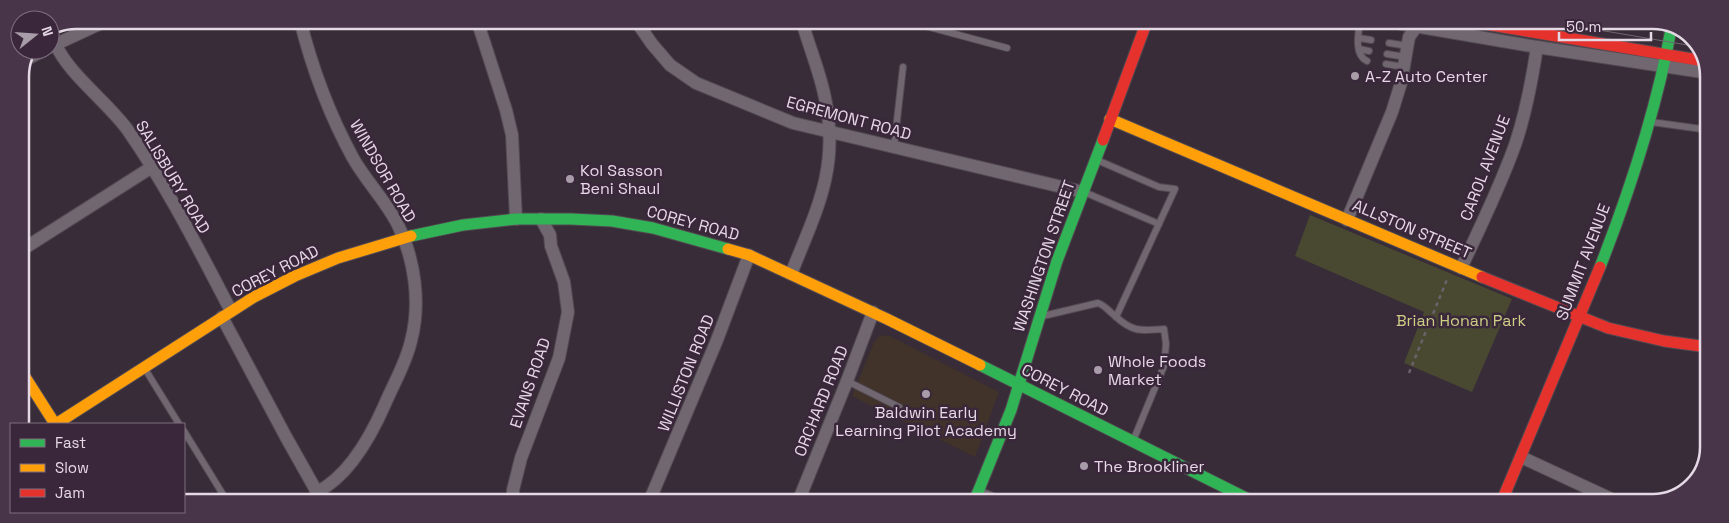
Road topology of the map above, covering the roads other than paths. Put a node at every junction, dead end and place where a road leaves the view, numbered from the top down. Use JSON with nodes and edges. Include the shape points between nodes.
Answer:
{"nodes":[{"id":1,"x":89,"y":29,"type":"edge"},
{"id":2,"x":302,"y":29,"type":"edge"},
{"id":3,"x":480,"y":29,"type":"edge"},
{"id":4,"x":642,"y":29,"type":"edge"},
{"id":5,"x":804,"y":29,"type":"edge"},
{"id":6,"x":936,"y":29,"type":"edge"},
{"id":7,"x":1144,"y":29,"type":"edge"},
{"id":8,"x":1360,"y":29,"type":"edge"},
{"id":9,"x":1415,"y":29,"type":"edge"},
{"id":10,"x":1444,"y":29,"type":"edge"},
{"id":11,"x":1507,"y":29,"type":"edge"},
{"id":12,"x":1670,"y":32,"type":"edge"},
{"id":13,"x":1359,"y":38,"type":"junction"},
{"id":14,"x":1371,"y":40,"type":"dead end"},
{"id":15,"x":60,"y":42,"type":"edge"},
{"id":16,"x":1389,"y":43,"type":"dead end"},
{"id":17,"x":1536,"y":47,"type":"junction"},
{"id":18,"x":1006,"y":48,"type":"dead end"},
{"id":19,"x":1358,"y":49,"type":"junction"},
{"id":20,"x":1369,"y":51,"type":"dead end"},
{"id":21,"x":1387,"y":54,"type":"dead end"},
{"id":22,"x":60,"y":56,"type":"edge"},
{"id":23,"x":1406,"y":57,"type":"junction"},
{"id":24,"x":1367,"y":61,"type":"dead end"},
{"id":25,"x":1665,"y":61,"type":"junction"},
{"id":26,"x":1698,"y":61,"type":"edge"},
{"id":27,"x":1386,"y":64,"type":"dead end"},
{"id":28,"x":903,"y":67,"type":"dead end"},
{"id":29,"x":1700,"y":70,"type":"edge"},
{"id":30,"x":1110,"y":120,"type":"junction"},
{"id":31,"x":1650,"y":121,"type":"junction"},
{"id":32,"x":1700,"y":129,"type":"edge"},
{"id":33,"x":830,"y":133,"type":"junction"},
{"id":34,"x":894,"y":147,"type":"junction"},
{"id":35,"x":1095,"y":160,"type":"junction"},
{"id":36,"x":152,"y":168,"type":"junction"},
{"id":37,"x":1083,"y":192,"type":"junction"},
{"id":38,"x":516,"y":219,"type":"junction"},
{"id":39,"x":541,"y":219,"type":"junction"},
{"id":40,"x":1347,"y":220,"type":"junction"},
{"id":41,"x":1160,"y":224,"type":"junction"},
{"id":42,"x":403,"y":238,"type":"junction"},
{"id":43,"x":29,"y":245,"type":"edge"},
{"id":44,"x":749,"y":255,"type":"junction"},
{"id":45,"x":1456,"y":269,"type":"junction"},
{"id":46,"x":791,"y":274,"type":"junction"},
{"id":47,"x":873,"y":312,"type":"junction"},
{"id":48,"x":227,"y":314,"type":"junction"},
{"id":49,"x":1039,"y":316,"type":"junction"},
{"id":50,"x":1580,"y":316,"type":"junction"},
{"id":51,"x":1116,"y":317,"type":"junction"},
{"id":52,"x":1700,"y":346,"type":"edge"},
{"id":53,"x":144,"y":368,"type":"junction"},
{"id":54,"x":847,"y":381,"type":"junction"},
{"id":55,"x":29,"y":383,"type":"edge"},
{"id":56,"x":1019,"y":384,"type":"junction"},
{"id":57,"x":899,"y":407,"type":"dead end"},
{"id":58,"x":55,"y":423,"type":"edge"},
{"id":59,"x":58,"y":423,"type":"edge"},
{"id":60,"x":178,"y":423,"type":"edge"},
{"id":61,"x":185,"y":434,"type":"edge"},
{"id":62,"x":1133,"y":442,"type":"junction"},
{"id":63,"x":1520,"y":457,"type":"junction"},
{"id":64,"x":224,"y":494,"type":"edge"},
{"id":65,"x":318,"y":494,"type":"edge"},
{"id":66,"x":322,"y":494,"type":"edge"},
{"id":67,"x":513,"y":494,"type":"edge"},
{"id":68,"x":652,"y":494,"type":"edge"},
{"id":69,"x":801,"y":494,"type":"edge"},
{"id":70,"x":977,"y":494,"type":"edge"},
{"id":71,"x":1240,"y":494,"type":"edge"},
{"id":72,"x":1505,"y":494,"type":"edge"},
{"id":73,"x":1600,"y":494,"type":"edge"}],
"edges":[{"from":1,"to":15,"type":"street"},
{"from":2,"to":42,"type":"street","name":"WINDSOR ROAD","via":[[312,64],[341,135]]},
{"from":3,"to":38,"type":"street","via":[[512,135]]},
{"from":4,"to":33,"type":"street","name":"EGREMONT ROAD","via":[[674,72],[781,123]]},
{"from":5,"to":33,"type":"street","via":[[825,97]]},
{"from":6,"to":18,"type":"lane"},
{"from":7,"to":30,"type":"street","name":"WASHINGTON STREET"},
{"from":8,"to":13,"type":"lane"},
{"from":9,"to":23,"type":"street"},
{"from":10,"to":17,"type":"street"},
{"from":11,"to":25,"type":"street"},
{"from":12,"to":25,"type":"street","name":"SUMMIT AVENUE"},
{"from":13,"to":14,"type":"lane"},
{"from":13,"to":19,"type":"lane"},
{"from":16,"to":23,"type":"lane"},
{"from":17,"to":25,"type":"street"},
{"from":17,"to":45,"type":"street","name":"CAROL AVENUE","via":[[1532,79],[1515,144],[1494,196]]},
{"from":19,"to":20,"type":"lane"},
{"from":19,"to":24,"type":"lane"},
{"from":21,"to":23,"type":"lane"},
{"from":22,"to":36,"type":"street","name":"SALISBURY ROAD","via":[[115,114]]},
{"from":23,"to":27,"type":"lane"},
{"from":23,"to":40,"type":"street","via":[[1389,122]]},
{"from":25,"to":26,"type":"street"},
{"from":25,"to":29,"type":"street"},
{"from":25,"to":31,"type":"street","name":"SUMMIT AVENUE"},
{"from":28,"to":34,"type":"lane"},
{"from":30,"to":35,"type":"street","name":"WASHINGTON STREET"},
{"from":30,"to":40,"type":"street","name":"ALLSTON STREET"},
{"from":31,"to":32,"type":"lane"},
{"from":31,"to":50,"type":"street","name":"SUMMIT AVENUE","via":[[1621,210]]},
{"from":33,"to":34,"type":"street","name":"EGREMONT ROAD"},
{"from":33,"to":46,"type":"street","via":[[826,178]]},
{"from":34,"to":37,"type":"street","name":"EGREMONT ROAD"},
{"from":35,"to":37,"type":"street","name":"WASHINGTON STREET"},
{"from":35,"to":41,"type":"lane","via":[[1159,187],[1175,189]]},
{"from":36,"to":43,"type":"street"},
{"from":36,"to":48,"type":"street","name":"SALISBURY ROAD"},
{"from":37,"to":41,"type":"lane"},
{"from":37,"to":49,"type":"street","name":"WASHINGTON STREET"},
{"from":38,"to":39,"type":"street","name":"COREY ROAD"},
{"from":38,"to":42,"type":"street","name":"COREY ROAD","via":[[464,225]]},
{"from":39,"to":44,"type":"street","name":"COREY ROAD","via":[[592,219],[633,224]]},
{"from":39,"to":67,"type":"street","name":"EVANS ROAD","via":[[550,236],[564,282],[568,312],[559,358],[521,458]]},
{"from":40,"to":45,"type":"street","name":"ALLSTON STREET"},
{"from":41,"to":51,"type":"lane"},
{"from":42,"to":48,"type":"street","name":"COREY ROAD","via":[[317,266]]},
{"from":42,"to":66,"type":"street","name":"WINDSOR ROAD","via":[[413,272],[416,308],[413,334],[370,432],[342,473]]},
{"from":44,"to":46,"type":"street","name":"COREY ROAD"},
{"from":44,"to":68,"type":"street","name":"WILLISTON ROAD"},
{"from":45,"to":50,"type":"street","name":"ALLSTON STREET"},
{"from":46,"to":47,"type":"street","name":"COREY ROAD"},
{"from":47,"to":54,"type":"street","name":"ORCHARD ROAD"},
{"from":47,"to":56,"type":"street","name":"COREY ROAD"},
{"from":48,"to":53,"type":"street","name":"COREY ROAD"},
{"from":48,"to":65,"type":"street","name":"SALISBURY ROAD","via":[[282,430]]},
{"from":49,"to":51,"type":"lane","via":[[1098,303]]},
{"from":49,"to":56,"type":"street","name":"WASHINGTON STREET"},
{"from":50,"to":52,"type":"street","name":"ALLSTON STREET","via":[[1634,335]]},
{"from":50,"to":63,"type":"street","name":"SUMMIT AVENUE"},
{"from":51,"to":62,"type":"lane","via":[[1137,330],[1164,329],[1164,366]]},
{"from":53,"to":59,"type":"street","name":"COREY ROAD"},
{"from":53,"to":60,"type":"lane"},
{"from":54,"to":57,"type":"lane"},
{"from":54,"to":69,"type":"street","name":"ORCHARD ROAD"},
{"from":55,"to":58,"type":"street"},
{"from":56,"to":62,"type":"street","name":"COREY ROAD"},
{"from":56,"to":70,"type":"street","name":"WASHINGTON STREET"},
{"from":61,"to":64,"type":"lane"},
{"from":62,"to":71,"type":"street","name":"COREY ROAD"},
{"from":63,"to":72,"type":"street","name":"SUMMIT AVENUE"},
{"from":63,"to":73,"type":"street"}]}
